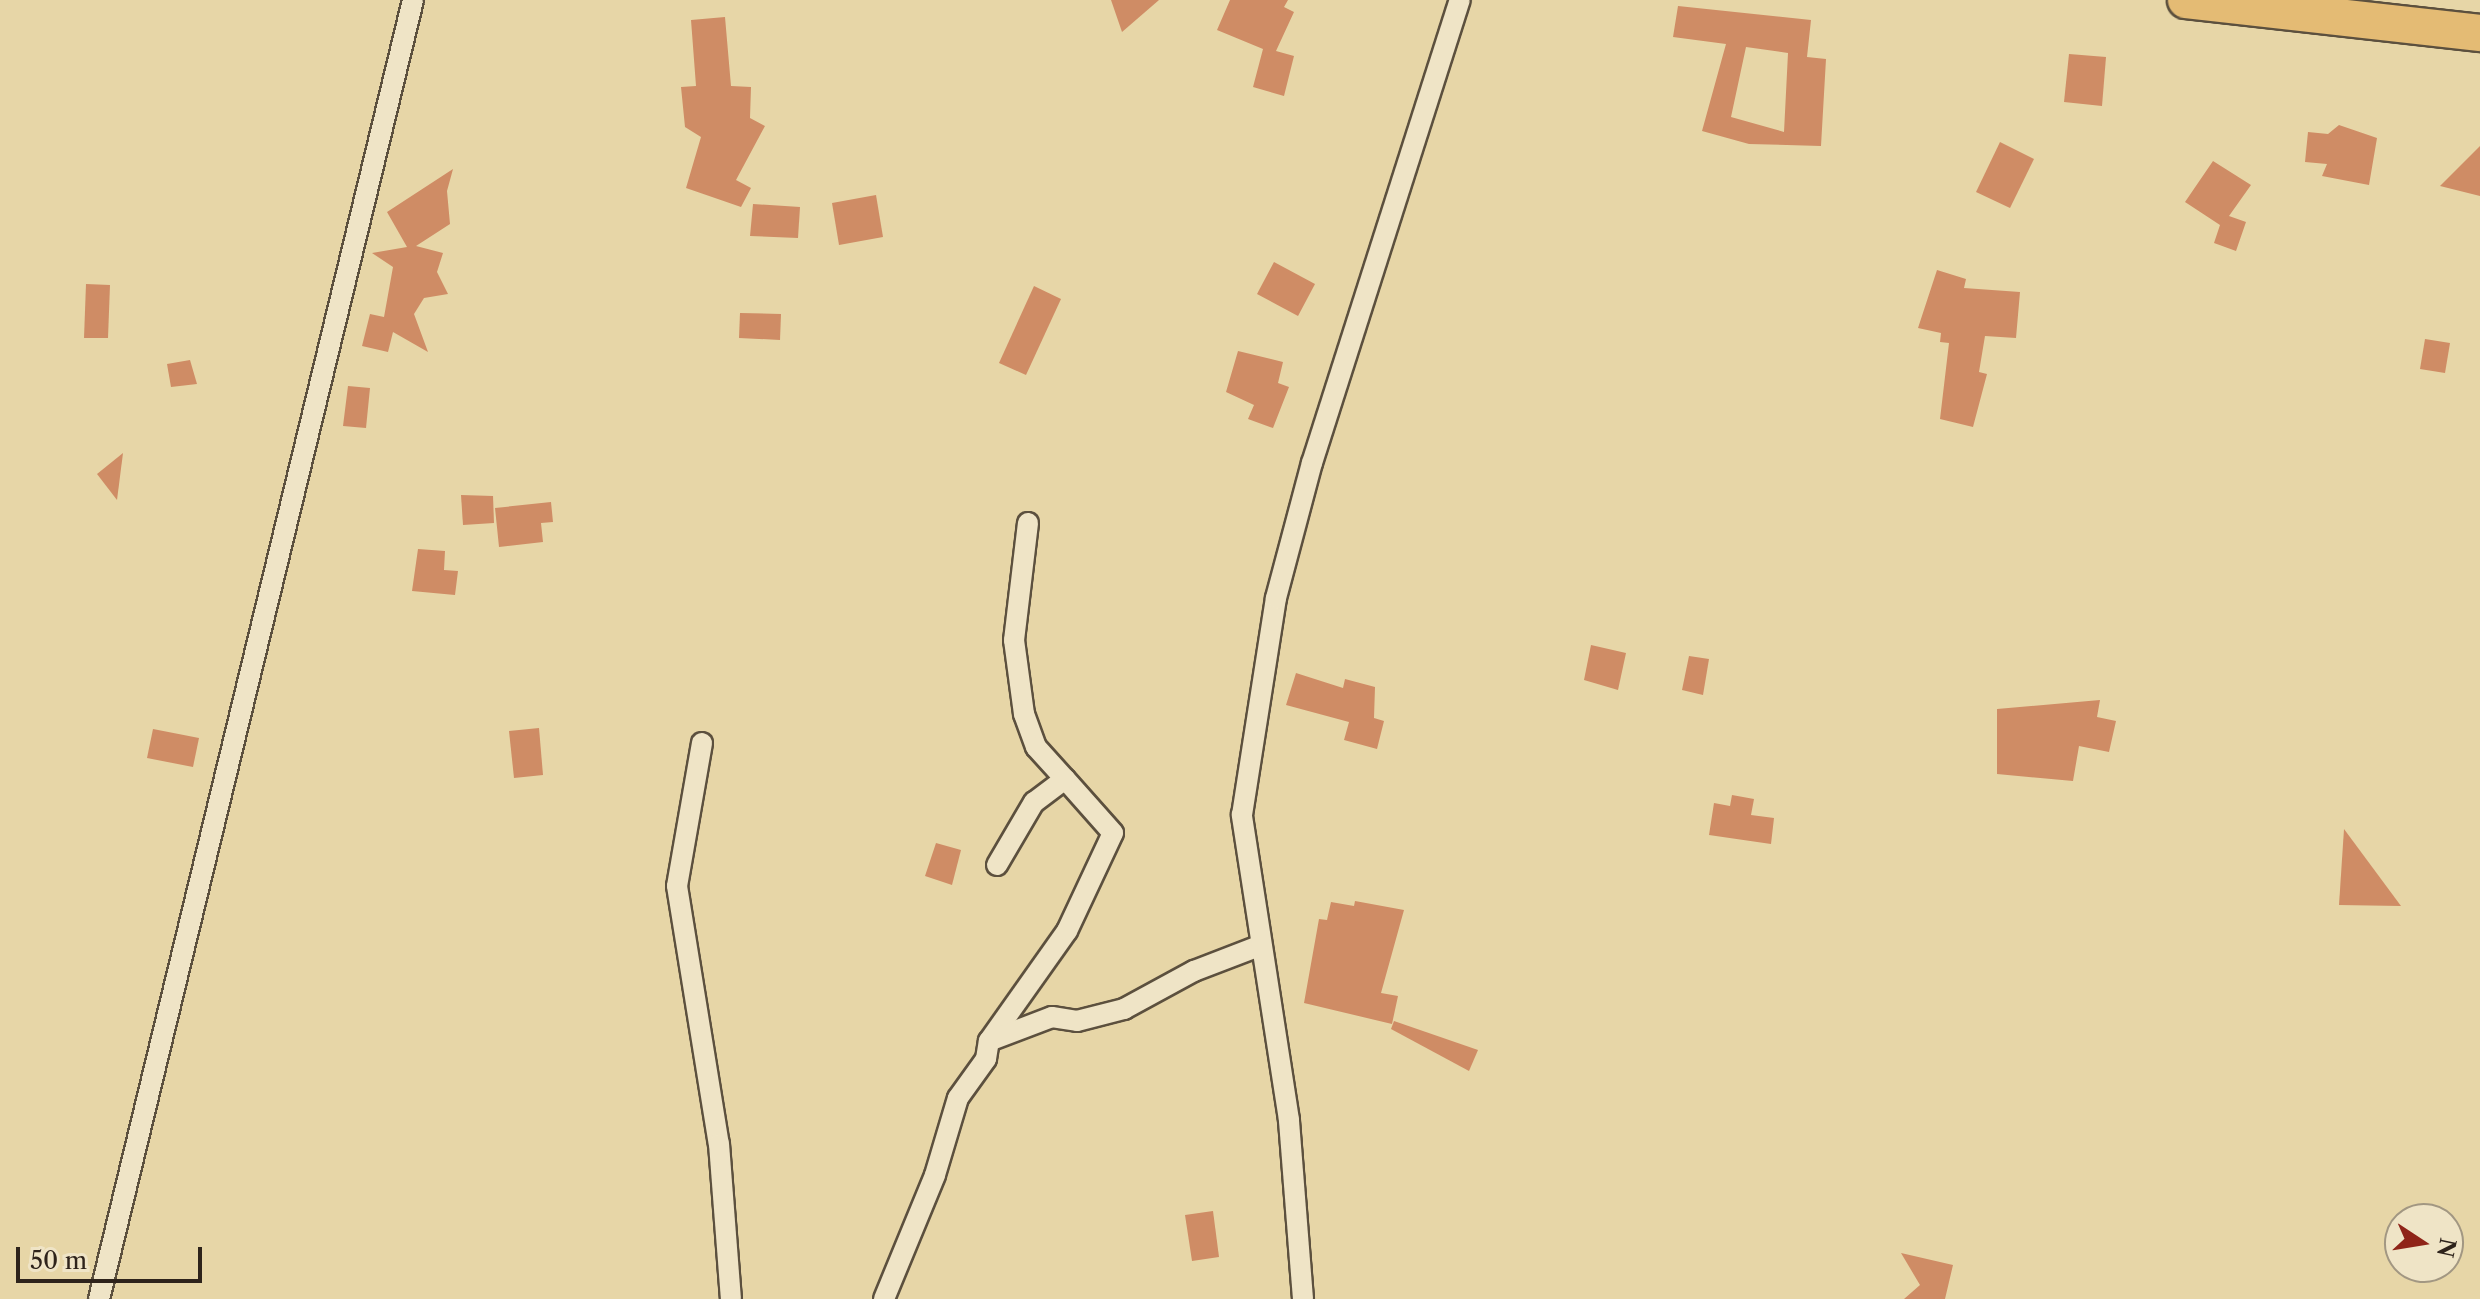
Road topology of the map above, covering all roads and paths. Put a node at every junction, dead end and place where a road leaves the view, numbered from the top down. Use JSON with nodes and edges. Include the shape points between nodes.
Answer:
{"nodes":[{"id":1,"x":413,"y":0,"type":"edge"},
{"id":2,"x":1460,"y":0,"type":"edge"},
{"id":3,"x":2186,"y":0,"type":"edge"},
{"id":4,"x":2480,"y":33,"type":"edge"},
{"id":5,"x":1028,"y":523,"type":"dead end"},
{"id":6,"x":702,"y":743,"type":"dead end"},
{"id":7,"x":1065,"y":779,"type":"junction"},
{"id":8,"x":997,"y":865,"type":"dead end"},
{"id":9,"x":1259,"y":946,"type":"junction"},
{"id":10,"x":989,"y":1041,"type":"junction"},
{"id":11,"x":99,"y":1299,"type":"edge"},
{"id":12,"x":731,"y":1299,"type":"edge"},
{"id":13,"x":884,"y":1299,"type":"edge"},
{"id":14,"x":1303,"y":1299,"type":"edge"}],
"edges":[{"from":1,"to":11,"type":"street"},
{"from":2,"to":9,"type":"street","via":[[1316,449],[1276,598],[1242,815]]},
{"from":3,"to":4,"type":"highway"},
{"from":5,"to":7,"type":"street","via":[[1014,640],[1024,714],[1036,747]]},
{"from":6,"to":12,"type":"street","via":[[677,886],[719,1144]]},
{"from":7,"to":8,"type":"street","via":[[1034,802]]},
{"from":7,"to":10,"type":"street","via":[[1113,833],[1067,931]]},
{"from":9,"to":10,"type":"street","via":[[1194,971],[1124,1009],[1077,1021],[1052,1017]]},
{"from":9,"to":14,"type":"street","via":[[1289,1120]]},
{"from":10,"to":13,"type":"street","via":[[986,1059],[958,1098],[935,1175]]}]}
